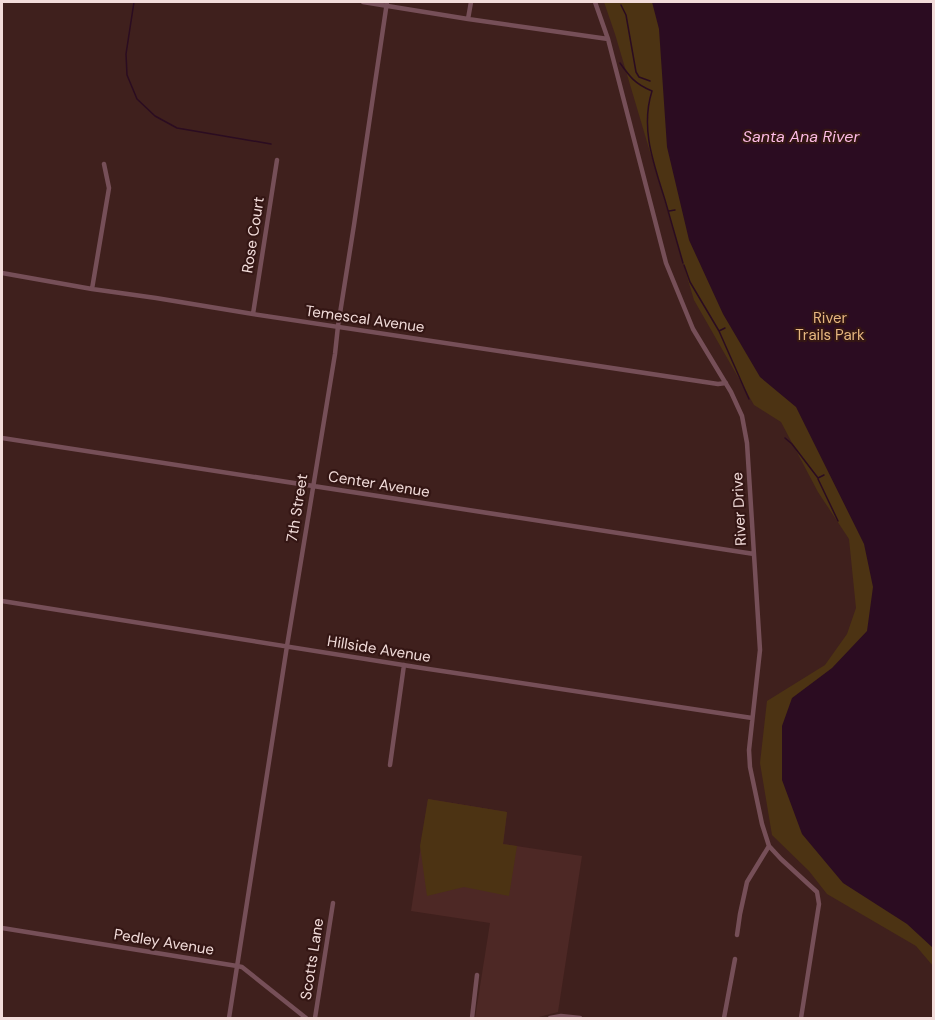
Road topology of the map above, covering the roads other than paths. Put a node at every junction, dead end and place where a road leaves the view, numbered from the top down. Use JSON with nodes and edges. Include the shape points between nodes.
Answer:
{"nodes":[{"id":1,"x":363,"y":2,"type":"edge"},
{"id":2,"x":471,"y":2,"type":"edge"},
{"id":3,"x":595,"y":2,"type":"edge"},
{"id":4,"x":387,"y":3,"type":"edge"},
{"id":5,"x":468,"y":19,"type":"junction"},
{"id":6,"x":608,"y":39,"type":"junction"},
{"id":7,"x":277,"y":160,"type":"dead end"},
{"id":8,"x":104,"y":164,"type":"dead end"},
{"id":9,"x":2,"y":273,"type":"edge"},
{"id":10,"x":92,"y":289,"type":"junction"},
{"id":11,"x":253,"y":314,"type":"junction"},
{"id":12,"x":338,"y":326,"type":"junction"},
{"id":13,"x":726,"y":383,"type":"junction"},
{"id":14,"x":2,"y":438,"type":"edge"},
{"id":15,"x":313,"y":486,"type":"junction"},
{"id":16,"x":754,"y":554,"type":"junction"},
{"id":17,"x":2,"y":601,"type":"edge"},
{"id":18,"x":287,"y":646,"type":"junction"},
{"id":19,"x":404,"y":665,"type":"junction"},
{"id":20,"x":752,"y":718,"type":"junction"},
{"id":21,"x":390,"y":765,"type":"dead end"},
{"id":22,"x":769,"y":846,"type":"junction"},
{"id":23,"x":333,"y":903,"type":"dead end"},
{"id":24,"x":2,"y":928,"type":"edge"},
{"id":25,"x":737,"y":935,"type":"dead end"},
{"id":26,"x":735,"y":959,"type":"dead end"},
{"id":27,"x":237,"y":966,"type":"junction"},
{"id":28,"x":477,"y":975,"type":"dead end"},
{"id":29,"x":229,"y":1018,"type":"edge"},
{"id":30,"x":306,"y":1018,"type":"edge"},
{"id":31,"x":315,"y":1018,"type":"edge"},
{"id":32,"x":472,"y":1018,"type":"edge"},
{"id":33,"x":550,"y":1018,"type":"edge"},
{"id":34,"x":580,"y":1018,"type":"edge"},
{"id":35,"x":724,"y":1018,"type":"edge"},
{"id":36,"x":801,"y":1018,"type":"edge"}],
"edges":[{"from":1,"to":4,"type":"street"},
{"from":2,"to":5,"type":"street"},
{"from":3,"to":6,"type":"street","name":"River Drive"},
{"from":4,"to":5,"type":"street"},
{"from":4,"to":12,"type":"street","name":"7th Street"},
{"from":5,"to":6,"type":"street"},
{"from":6,"to":13,"type":"street","name":"River Drive","via":[[666,263],[693,329]]},
{"from":7,"to":11,"type":"street","name":"Rose Court"},
{"from":8,"to":10,"type":"street","via":[[109,188]]},
{"from":9,"to":10,"type":"street","name":"Temescal Avenue"},
{"from":10,"to":11,"type":"street","name":"Temescal Avenue"},
{"from":11,"to":12,"type":"street","name":"Temescal Avenue"},
{"from":12,"to":13,"type":"street","name":"Temescal Avenue"},
{"from":12,"to":15,"type":"street","name":"7th Street"},
{"from":13,"to":16,"type":"street","name":"River Drive","via":[[744,424]]},
{"from":14,"to":15,"type":"street","name":"Center Avenue"},
{"from":15,"to":16,"type":"street","name":"Center Avenue"},
{"from":15,"to":18,"type":"street","name":"7th Street"},
{"from":16,"to":20,"type":"street","name":"River Drive","via":[[760,650]]},
{"from":17,"to":18,"type":"street","name":"Hillside Avenue"},
{"from":18,"to":19,"type":"street","name":"Hillside Avenue"},
{"from":18,"to":27,"type":"street","name":"7th Street"},
{"from":19,"to":20,"type":"street","name":"Hillside Avenue"},
{"from":19,"to":21,"type":"street"},
{"from":20,"to":22,"type":"street","name":"River Drive","via":[[750,767]]},
{"from":22,"to":25,"type":"street","via":[[747,882]]},
{"from":22,"to":36,"type":"street","name":"River Drive","via":[[811,885],[819,898]]},
{"from":23,"to":31,"type":"street","name":"Scotts Lane"},
{"from":24,"to":27,"type":"street","name":"Pedley Avenue"},
{"from":26,"to":35,"type":"street"},
{"from":27,"to":29,"type":"street","name":"7th Street"},
{"from":27,"to":30,"type":"street","name":"Pedley Avenue"},
{"from":28,"to":32,"type":"street"},
{"from":33,"to":34,"type":"street"}]}
